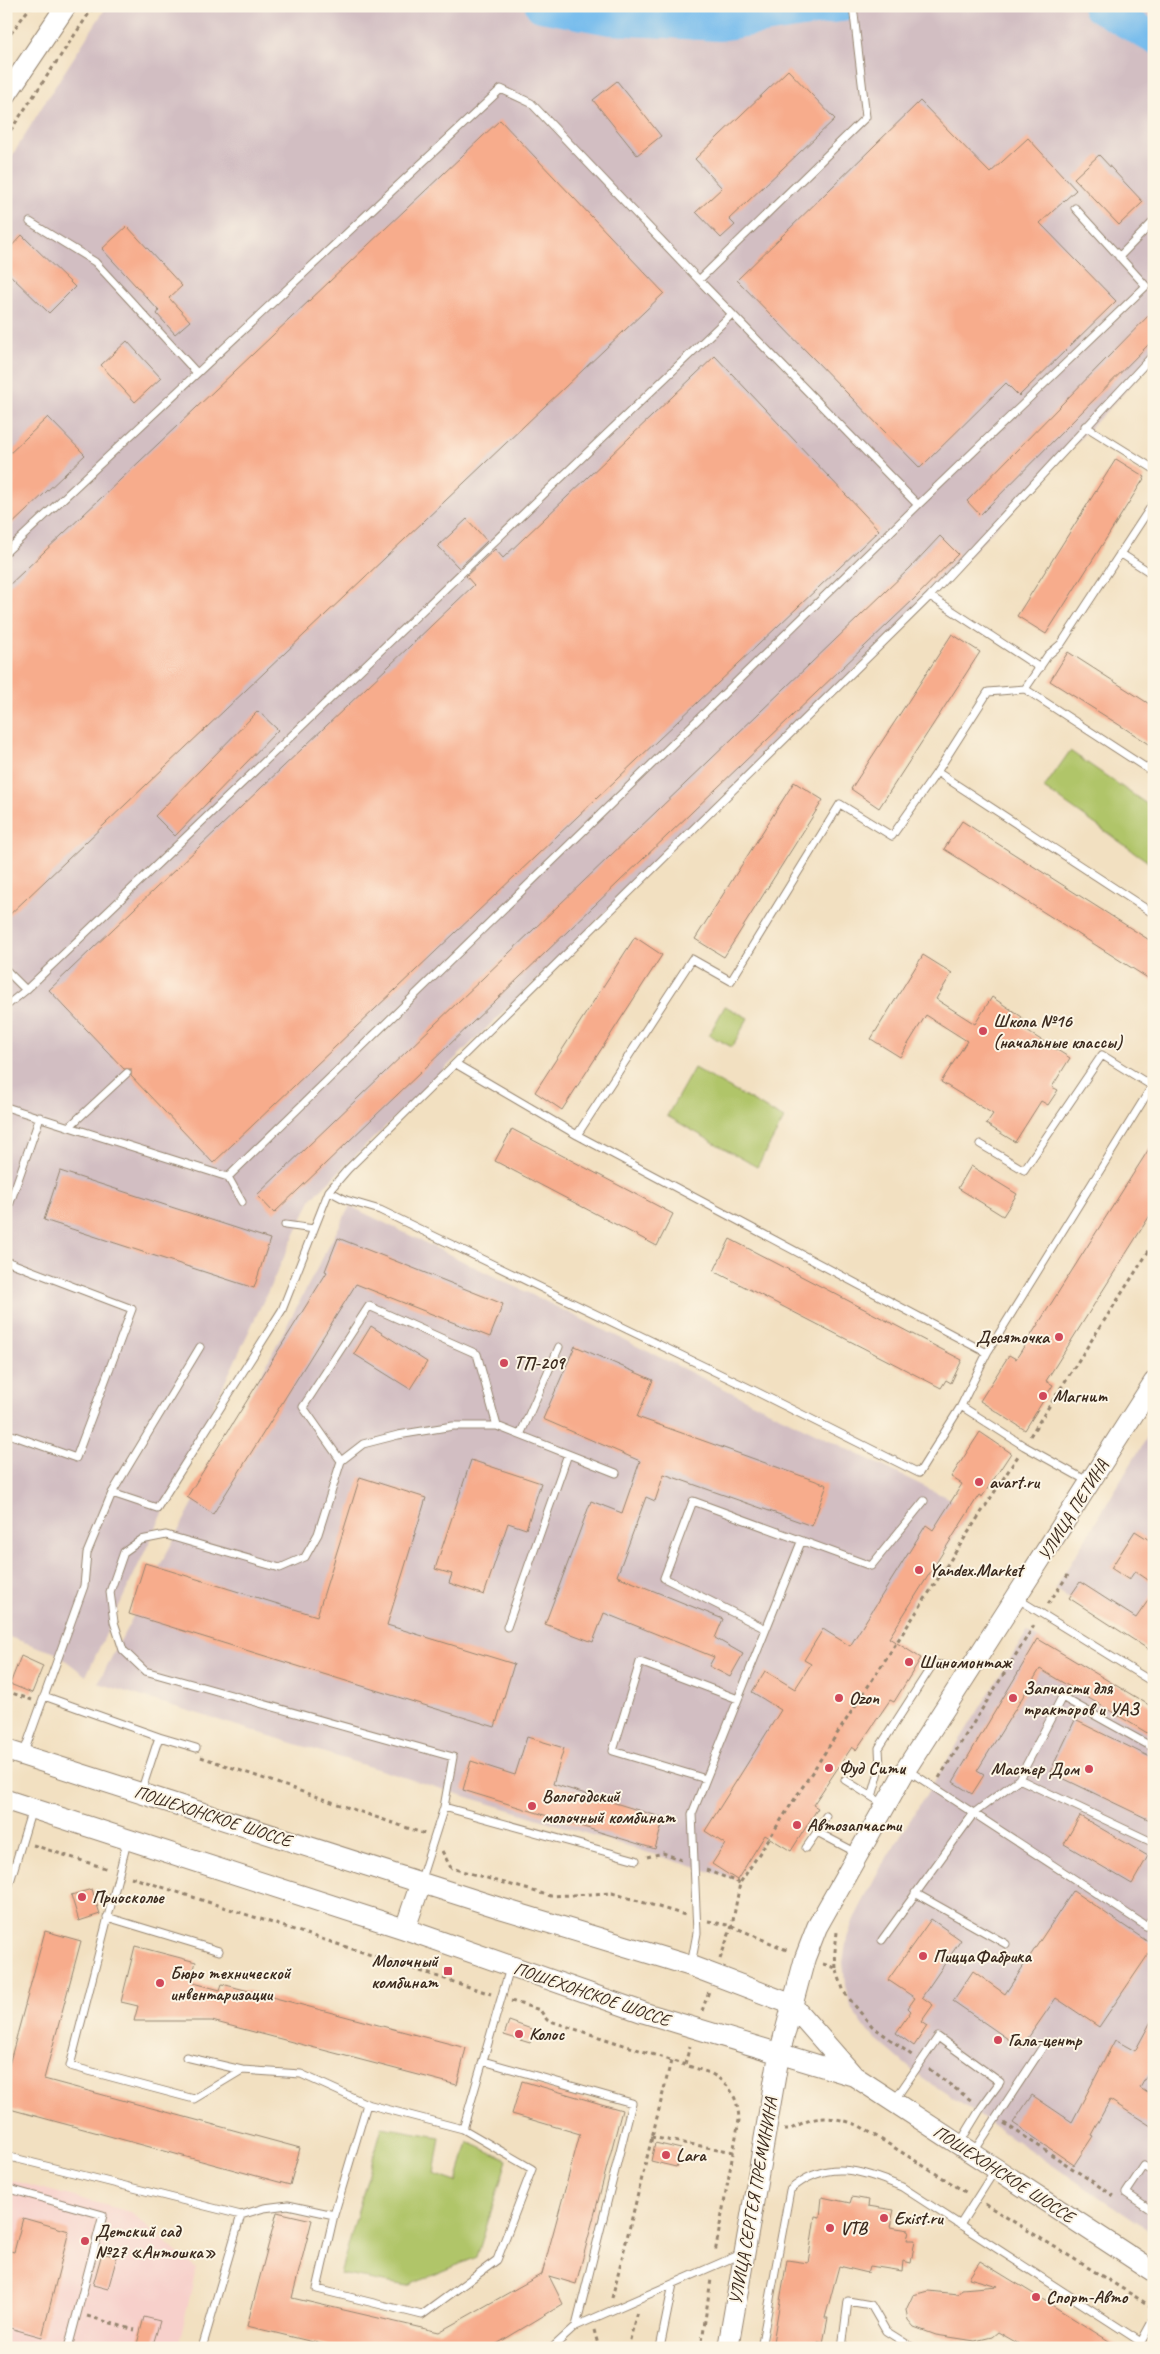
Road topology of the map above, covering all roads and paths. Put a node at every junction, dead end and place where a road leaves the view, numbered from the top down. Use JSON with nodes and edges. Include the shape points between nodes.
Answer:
{"nodes":[{"id":1,"x":31,"y":6,"type":"edge"},
{"id":2,"x":66,"y":6,"type":"edge"},
{"id":3,"x":94,"y":6,"type":"edge"},
{"id":4,"x":853,"y":6,"type":"edge"},
{"id":5,"x":6,"y":40,"type":"edge"},
{"id":6,"x":6,"y":95,"type":"edge"},
{"id":7,"x":6,"y":137,"type":"edge"},
{"id":8,"x":1075,"y":208,"type":"dead end"},
{"id":9,"x":1154,"y":221,"type":"edge"},
{"id":10,"x":30,"y":222,"type":"dead end"},
{"id":11,"x":1119,"y":257,"type":"junction"},
{"id":12,"x":700,"y":280,"type":"junction"},
{"id":13,"x":732,"y":314,"type":"junction"},
{"id":14,"x":1154,"y":354,"type":"edge"},
{"id":15,"x":197,"y":373,"type":"junction"},
{"id":16,"x":1085,"y":426,"type":"junction"},
{"id":17,"x":1154,"y":469,"type":"edge"},
{"id":18,"x":1154,"y":502,"type":"edge"},
{"id":19,"x":918,"y":505,"type":"junction"},
{"id":20,"x":6,"y":552,"type":"edge"},
{"id":21,"x":1120,"y":553,"type":"junction"},
{"id":22,"x":1154,"y":575,"type":"edge"},
{"id":23,"x":930,"y":596,"type":"junction"},
{"id":24,"x":1040,"y":668,"type":"junction"},
{"id":25,"x":1025,"y":689,"type":"junction"},
{"id":26,"x":936,"y":772,"type":"junction"},
{"id":27,"x":1154,"y":772,"type":"edge"},
{"id":28,"x":1154,"y":914,"type":"edge"},
{"id":29,"x":6,"y":970,"type":"edge"},
{"id":30,"x":26,"y":990,"type":"junction"},
{"id":31,"x":6,"y":1006,"type":"edge"},
{"id":32,"x":456,"y":1064,"type":"junction"},
{"id":33,"x":127,"y":1073,"type":"dead end"},
{"id":34,"x":1153,"y":1084,"type":"edge"},
{"id":35,"x":6,"y":1107,"type":"edge"},
{"id":36,"x":40,"y":1118,"type":"junction"},
{"id":37,"x":69,"y":1127,"type":"junction"},
{"id":38,"x":578,"y":1135,"type":"junction"},
{"id":39,"x":980,"y":1144,"type":"dead end"},
{"id":40,"x":228,"y":1177,"type":"junction"},
{"id":41,"x":329,"y":1191,"type":"junction"},
{"id":42,"x":242,"y":1202,"type":"dead end"},
{"id":43,"x":6,"y":1214,"type":"edge"},
{"id":44,"x":285,"y":1225,"type":"dead end"},
{"id":45,"x":314,"y":1229,"type":"junction"},
{"id":46,"x":1154,"y":1243,"type":"edge"},
{"id":47,"x":6,"y":1261,"type":"edge"},
{"id":48,"x":200,"y":1347,"type":"dead end"},
{"id":49,"x":559,"y":1347,"type":"dead end"},
{"id":50,"x":987,"y":1353,"type":"junction"},
{"id":51,"x":1154,"y":1382,"type":"edge"},
{"id":52,"x":961,"y":1406,"type":"junction"},
{"id":53,"x":496,"y":1426,"type":"junction"},
{"id":54,"x":6,"y":1433,"type":"edge"},
{"id":55,"x":520,"y":1435,"type":"junction"},
{"id":56,"x":1024,"y":1446,"type":"junction"},
{"id":57,"x":568,"y":1454,"type":"junction"},
{"id":58,"x":341,"y":1461,"type":"junction"},
{"id":59,"x":616,"y":1473,"type":"dead end"},
{"id":60,"x":1090,"y":1482,"type":"junction"},
{"id":61,"x":112,"y":1492,"type":"junction"},
{"id":62,"x":924,"y":1501,"type":"dead end"},
{"id":63,"x":801,"y":1542,"type":"junction"},
{"id":64,"x":1068,"y":1576,"type":"dead end"},
{"id":65,"x":1017,"y":1598,"type":"junction"},
{"id":66,"x":1041,"y":1614,"type":"junction"},
{"id":67,"x":507,"y":1627,"type":"dead end"},
{"id":68,"x":766,"y":1629,"type":"junction"},
{"id":69,"x":971,"y":1669,"type":"junction"},
{"id":70,"x":1154,"y":1684,"type":"edge"},
{"id":71,"x":6,"y":1691,"type":"edge"},
{"id":72,"x":738,"y":1698,"type":"junction"},
{"id":73,"x":42,"y":1699,"type":"junction"},
{"id":74,"x":159,"y":1737,"type":"junction"},
{"id":75,"x":1154,"y":1748,"type":"edge"},
{"id":76,"x":14,"y":1752,"type":"edge"},
{"id":77,"x":195,"y":1752,"type":"joint"},
{"id":78,"x":906,"y":1769,"type":"junction"},
{"id":79,"x":706,"y":1779,"type":"junction"},
{"id":80,"x":1019,"y":1779,"type":"junction"},
{"id":81,"x":845,"y":1780,"type":"dead end"},
{"id":82,"x":933,"y":1788,"type":"junction"},
{"id":83,"x":141,"y":1793,"type":"junction"},
{"id":84,"x":6,"y":1800,"type":"edge"},
{"id":85,"x":879,"y":1801,"type":"junction"},
{"id":86,"x":444,"y":1807,"type":"junction"},
{"id":87,"x":32,"y":1808,"type":"junction"},
{"id":88,"x":974,"y":1813,"type":"junction"},
{"id":89,"x":826,"y":1816,"type":"dead end"},
{"id":90,"x":816,"y":1832,"type":"junction"},
{"id":91,"x":436,"y":1838,"type":"junction"},
{"id":92,"x":128,"y":1839,"type":"junction"},
{"id":93,"x":22,"y":1842,"type":"junction"},
{"id":94,"x":1154,"y":1843,"type":"edge"},
{"id":95,"x":806,"y":1848,"type":"dead end"},
{"id":96,"x":857,"y":1854,"type":"junction"},
{"id":97,"x":636,"y":1860,"type":"dead end"},
{"id":98,"x":119,"y":1873,"type":"junction"},
{"id":99,"x":420,"y":1882,"type":"junction"},
{"id":100,"x":915,"y":1893,"type":"junction"},
{"id":101,"x":6,"y":1895,"type":"edge"},
{"id":102,"x":107,"y":1916,"type":"junction"},
{"id":103,"x":1154,"y":1916,"type":"edge"},
{"id":104,"x":838,"y":1927,"type":"dead end"},
{"id":105,"x":405,"y":1929,"type":"junction"},
{"id":106,"x":882,"y":1940,"type":"dead end"},
{"id":107,"x":1006,"y":1944,"type":"dead end"},
{"id":108,"x":219,"y":1951,"type":"dead end"},
{"id":109,"x":511,"y":1966,"type":"junction"},
{"id":110,"x":691,"y":1966,"type":"junction"},
{"id":111,"x":836,"y":1968,"type":"dead end"},
{"id":112,"x":714,"y":1975,"type":"junction"},
{"id":113,"x":502,"y":1998,"type":"junction"},
{"id":114,"x":791,"y":2004,"type":"junction"},
{"id":115,"x":696,"y":2028,"type":"junction"},
{"id":116,"x":1046,"y":2042,"type":"dead end"},
{"id":117,"x":779,"y":2055,"type":"junction"},
{"id":118,"x":186,"y":2058,"type":"dead end"},
{"id":119,"x":671,"y":2060,"type":"junction"},
{"id":120,"x":483,"y":2061,"type":"junction"},
{"id":121,"x":685,"y":2064,"type":"junction"},
{"id":122,"x":242,"y":2070,"type":"junction"},
{"id":123,"x":854,"y":2076,"type":"junction"},
{"id":124,"x":893,"y":2102,"type":"junction"},
{"id":125,"x":367,"y":2104,"type":"junction"},
{"id":126,"x":740,"y":2120,"type":"junction"},
{"id":127,"x":765,"y":2126,"type":"junction"},
{"id":128,"x":462,"y":2128,"type":"junction"},
{"id":129,"x":651,"y":2137,"type":"junction"},
{"id":130,"x":966,"y":2149,"type":"junction"},
{"id":131,"x":734,"y":2152,"type":"junction"},
{"id":132,"x":6,"y":2156,"type":"edge"},
{"id":133,"x":996,"y":2169,"type":"junction"},
{"id":134,"x":1154,"y":2172,"type":"edge"},
{"id":135,"x":6,"y":2188,"type":"edge"},
{"id":136,"x":976,"y":2199,"type":"junction"},
{"id":137,"x":1154,"y":2212,"type":"edge"},
{"id":138,"x":242,"y":2215,"type":"junction"},
{"id":139,"x":334,"y":2215,"type":"junction"},
{"id":140,"x":960,"y":2225,"type":"junction"},
{"id":141,"x":744,"y":2252,"type":"junction"},
{"id":142,"x":713,"y":2266,"type":"junction"},
{"id":143,"x":1154,"y":2272,"type":"edge"},
{"id":144,"x":673,"y":2284,"type":"junction"},
{"id":145,"x":640,"y":2298,"type":"junction"},
{"id":146,"x":1154,"y":2308,"type":"edge"},
{"id":147,"x":609,"y":2312,"type":"junction"},
{"id":148,"x":77,"y":2314,"type":"junction"},
{"id":149,"x":1154,"y":2318,"type":"edge"},
{"id":150,"x":591,"y":2320,"type":"junction"},
{"id":151,"x":576,"y":2326,"type":"junction"},
{"id":152,"x":136,"y":2330,"type":"dead end"},
{"id":153,"x":1141,"y":2345,"type":"edge"},
{"id":154,"x":68,"y":2348,"type":"edge"},
{"id":155,"x":202,"y":2348,"type":"edge"},
{"id":156,"x":552,"y":2348,"type":"edge"},
{"id":157,"x":599,"y":2348,"type":"edge"},
{"id":158,"x":628,"y":2348,"type":"edge"},
{"id":159,"x":660,"y":2348,"type":"edge"},
{"id":160,"x":701,"y":2348,"type":"edge"},
{"id":161,"x":728,"y":2348,"type":"edge"},
{"id":162,"x":761,"y":2348,"type":"edge"},
{"id":163,"x":842,"y":2348,"type":"edge"},
{"id":164,"x":913,"y":2348,"type":"edge"}],
"edges":[{"from":1,"to":5,"type":"path"},
{"from":2,"to":6,"type":"main road"},
{"from":3,"to":7,"type":"path"},
{"from":4,"to":12,"type":"lane","via":[[866,117]]},
{"from":8,"to":11,"type":"lane"},
{"from":9,"to":11,"type":"lane"},
{"from":10,"to":15,"type":"lane","via":[[95,262]]},
{"from":11,"to":19,"type":"lane","via":[[1146,286]]},
{"from":12,"to":13,"type":"lane"},
{"from":12,"to":15,"type":"lane","via":[[531,103],[502,88]]},
{"from":13,"to":19,"type":"lane"},
{"from":13,"to":30,"type":"lane"},
{"from":14,"to":16,"type":"lane"},
{"from":15,"to":20,"type":"lane"},
{"from":16,"to":17,"type":"lane"},
{"from":16,"to":23,"type":"lane"},
{"from":18,"to":21,"type":"lane"},
{"from":19,"to":40,"type":"lane"},
{"from":21,"to":22,"type":"lane"},
{"from":21,"to":24,"type":"lane","via":[[1061,644],[1048,655]]},
{"from":23,"to":24,"type":"lane"},
{"from":23,"to":32,"type":"lane"},
{"from":24,"to":25,"type":"lane"},
{"from":25,"to":26,"type":"lane","via":[[988,692]]},
{"from":25,"to":27,"type":"lane"},
{"from":26,"to":28,"type":"lane"},
{"from":26,"to":38,"type":"lane","via":[[892,836],[840,804],[731,981],[692,959]]},
{"from":29,"to":30,"type":"lane"},
{"from":30,"to":31,"type":"lane"},
{"from":32,"to":38,"type":"lane"},
{"from":32,"to":41,"type":"lane"},
{"from":33,"to":37,"type":"lane"},
{"from":34,"to":39,"type":"lane","via":[[1102,1055],[1024,1170]]},
{"from":34,"to":50,"type":"lane"},
{"from":35,"to":36,"type":"lane"},
{"from":36,"to":37,"type":"lane"},
{"from":36,"to":43,"type":"lane"},
{"from":37,"to":40,"type":"lane"},
{"from":38,"to":50,"type":"lane"},
{"from":40,"to":42,"type":"lane"},
{"from":41,"to":45,"type":"lane"},
{"from":41,"to":52,"type":"lane","via":[[389,1214],[919,1473]]},
{"from":44,"to":45,"type":"lane"},
{"from":45,"to":61,"type":"lane","via":[[282,1310],[156,1508]]},
{"from":46,"to":56,"type":"path"},
{"from":47,"to":54,"type":"lane","via":[[132,1309],[76,1458]]},
{"from":48,"to":61,"type":"lane"},
{"from":49,"to":55,"type":"lane"},
{"from":50,"to":52,"type":"lane"},
{"from":51,"to":60,"type":"main road","name":"УЛИЦА ПЕТИНА"},
{"from":52,"to":56,"type":"lane"},
{"from":53,"to":55,"type":"lane"},
{"from":53,"to":58,"type":"lane","via":[[452,1426],[398,1435],[363,1444]]},
{"from":53,"to":58,"type":"lane","via":[[478,1354],[369,1306],[303,1407]]},
{"from":55,"to":57,"type":"lane"},
{"from":56,"to":60,"type":"lane"},
{"from":56,"to":112,"type":"path","via":[[740,1883],[732,1926]]},
{"from":57,"to":59,"type":"lane"},
{"from":57,"to":67,"type":"lane"},
{"from":58,"to":86,"type":"lane","via":[[318,1534],[304,1557],[280,1568],[166,1535],[141,1540],[124,1552],[110,1592],[114,1622],[123,1650],[145,1671],[453,1757]]},
{"from":60,"to":65,"type":"main road","name":"УЛИЦА ПЕТИНА"},
{"from":61,"to":73,"type":"lane","via":[[88,1553],[84,1586]]},
{"from":62,"to":63,"type":"lane","via":[[871,1566]]},
{"from":63,"to":68,"type":"lane"},
{"from":63,"to":68,"type":"lane","via":[[692,1501],[664,1578]]},
{"from":64,"to":66,"type":"path"},
{"from":65,"to":66,"type":"lane"},
{"from":65,"to":69,"type":"main road","name":"УЛИЦА ПЕТИНА"},
{"from":66,"to":70,"type":"lane"},
{"from":66,"to":82,"type":"path"},
{"from":68,"to":72,"type":"lane"},
{"from":69,"to":78,"type":"main road","name":"УЛИЦА ПЕТИНА"},
{"from":69,"to":85,"type":"lane","via":[[933,1664],[879,1748]]},
{"from":71,"to":73,"type":"path"},
{"from":72,"to":79,"type":"lane"},
{"from":72,"to":79,"type":"lane","via":[[640,1662],[613,1751]]},
{"from":73,"to":74,"type":"lane"},
{"from":73,"to":76,"type":"lane"},
{"from":74,"to":77,"type":"lane"},
{"from":74,"to":83,"type":"lane"},
{"from":75,"to":80,"type":"lane","via":[[1062,1697]]},
{"from":76,"to":83,"type":"main road","name":"ПОШЕХОНСКОЕ ШОССЕ"},
{"from":77,"to":91,"type":"path"},
{"from":78,"to":82,"type":"lane"},
{"from":78,"to":85,"type":"main road","name":"УЛИЦА ПЕТИНА"},
{"from":79,"to":110,"type":"lane","via":[[692,1814],[697,1933]]},
{"from":80,"to":88,"type":"lane"},
{"from":80,"to":94,"type":"lane"},
{"from":81,"to":85,"type":"lane"},
{"from":82,"to":88,"type":"lane"},
{"from":83,"to":99,"type":"main road","name":"ПОШЕХОНСКОЕ ШОССЕ"},
{"from":84,"to":87,"type":"main road","name":"ПОШЕХОНСКОЕ ШОССЕ"},
{"from":85,"to":96,"type":"main road","name":"УЛИЦА ПЕТИНА"},
{"from":86,"to":91,"type":"lane"},
{"from":86,"to":97,"type":"lane"},
{"from":87,"to":92,"type":"main road","name":"ПОШЕХОНСКОЕ ШОССЕ"},
{"from":87,"to":93,"type":"lane"},
{"from":88,"to":100,"type":"lane"},
{"from":88,"to":103,"type":"lane","via":[[1146,1926]]},
{"from":89,"to":90,"type":"lane"},
{"from":90,"to":95,"type":"lane"},
{"from":90,"to":96,"type":"lane"},
{"from":91,"to":99,"type":"lane"},
{"from":92,"to":98,"type":"lane"},
{"from":92,"to":105,"type":"main road","name":"ПОШЕХОНСКОЕ ШОССЕ"},
{"from":93,"to":98,"type":"path"},
{"from":93,"to":101,"type":"lane"},
{"from":96,"to":114,"type":"main road","name":"УЛИЦА ПЕТИНА","via":[[817,1927]]},
{"from":98,"to":102,"type":"lane"},
{"from":98,"to":113,"type":"path"},
{"from":99,"to":105,"type":"main road"},
{"from":99,"to":110,"type":"main road","name":"ПОШЕХОНСКОЕ ШОССЕ"},
{"from":100,"to":106,"type":"lane"},
{"from":100,"to":107,"type":"lane"},
{"from":102,"to":108,"type":"lane"},
{"from":102,"to":122,"type":"lane","via":[[70,2066],[194,2099]]},
{"from":104,"to":111,"type":"path"},
{"from":105,"to":109,"type":"main road","name":"ПОШЕХОНСКОЕ ШОССЕ"},
{"from":109,"to":113,"type":"lane"},
{"from":109,"to":115,"type":"main road","name":"ПОШЕХОНСКОЕ ШОССЕ"},
{"from":110,"to":112,"type":"main road","name":"ПОШЕХОНСКОЕ ШОССЕ"},
{"from":112,"to":114,"type":"main road","name":"ПОШЕХОНСКОЕ ШОССЕ"},
{"from":112,"to":115,"type":"path"},
{"from":113,"to":119,"type":"path","via":[[540,2010],[547,2020]]},
{"from":113,"to":120,"type":"lane"},
{"from":114,"to":117,"type":"main road"},
{"from":114,"to":123,"type":"main road","name":"ПОШЕХОНСКОЕ ШОССЕ"},
{"from":115,"to":117,"type":"main road","name":"ПОШЕХОНСКОЕ ШОССЕ"},
{"from":115,"to":121,"type":"path"},
{"from":116,"to":130,"type":"lane"},
{"from":117,"to":123,"type":"main road","name":"ПОШЕХОНСКОЕ ШОССЕ"},
{"from":117,"to":127,"type":"main road","name":"УЛИЦА СЕРГЕЯ ПРЕМИНИНА"},
{"from":118,"to":122,"type":"lane"},
{"from":119,"to":121,"type":"path"},
{"from":119,"to":129,"type":"path"},
{"from":120,"to":128,"type":"lane"},
{"from":120,"to":151,"type":"lane","via":[[632,2103]]},
{"from":121,"to":126,"type":"path","via":[[710,2073],[728,2085],[736,2098]]},
{"from":122,"to":125,"type":"lane","via":[[301,2074]]},
{"from":123,"to":124,"type":"main road","name":"ПОШЕХОНСКОЕ ШОССЕ"},
{"from":124,"to":130,"type":"main road","name":"ПОШЕХОНСКОЕ ШОССЕ"},
{"from":124,"to":130,"type":"lane","via":[[938,2037],[1000,2082],[981,2108]]},
{"from":125,"to":128,"type":"lane"},
{"from":125,"to":139,"type":"lane"},
{"from":126,"to":127,"type":"path"},
{"from":126,"to":131,"type":"path"},
{"from":127,"to":136,"type":"path","via":[[788,2130],[817,2118],[838,2118],[858,2126]]},
{"from":127,"to":141,"type":"main road","name":"УЛИЦА СЕРГЕЯ ПРЕМИНИНА"},
{"from":128,"to":139,"type":"lane","via":[[532,2169],[497,2260],[422,2315],[317,2289]]},
{"from":129,"to":131,"type":"path"},
{"from":129,"to":147,"type":"path"},
{"from":130,"to":133,"type":"main road","name":"ПОШЕХОНСКОЕ ШОССЕ"},
{"from":131,"to":142,"type":"path"},
{"from":132,"to":138,"type":"lane"},
{"from":133,"to":136,"type":"lane"},
{"from":133,"to":143,"type":"main road","name":"ПОШЕХОНСКОЕ ШОССЕ"},
{"from":134,"to":137,"type":"lane","via":[[1144,2166],[1126,2193]]},
{"from":135,"to":148,"type":"lane","via":[[103,2215]]},
{"from":136,"to":140,"type":"lane"},
{"from":136,"to":146,"type":"path"},
{"from":138,"to":139,"type":"lane","via":[[288,2205]]},
{"from":138,"to":155,"type":"lane"},
{"from":140,"to":153,"type":"lane"},
{"from":140,"to":162,"type":"lane","via":[[902,2187],[861,2171],[840,2169],[804,2178],[790,2190]]},
{"from":141,"to":142,"type":"lane"},
{"from":141,"to":161,"type":"main road","name":"УЛИЦА СЕРГЕЯ ПРЕМИНИНА"},
{"from":142,"to":144,"type":"lane"},
{"from":142,"to":160,"type":"path"},
{"from":144,"to":145,"type":"lane"},
{"from":144,"to":159,"type":"lane"},
{"from":145,"to":147,"type":"lane"},
{"from":145,"to":158,"type":"path"},
{"from":147,"to":150,"type":"lane"},
{"from":148,"to":152,"type":"path"},
{"from":148,"to":154,"type":"lane"},
{"from":149,"to":153,"type":"lane"},
{"from":150,"to":151,"type":"lane"},
{"from":150,"to":157,"type":"path"},
{"from":151,"to":156,"type":"lane"},
{"from":163,"to":164,"type":"lane","via":[[848,2301],[871,2305],[886,2331]]}]}
